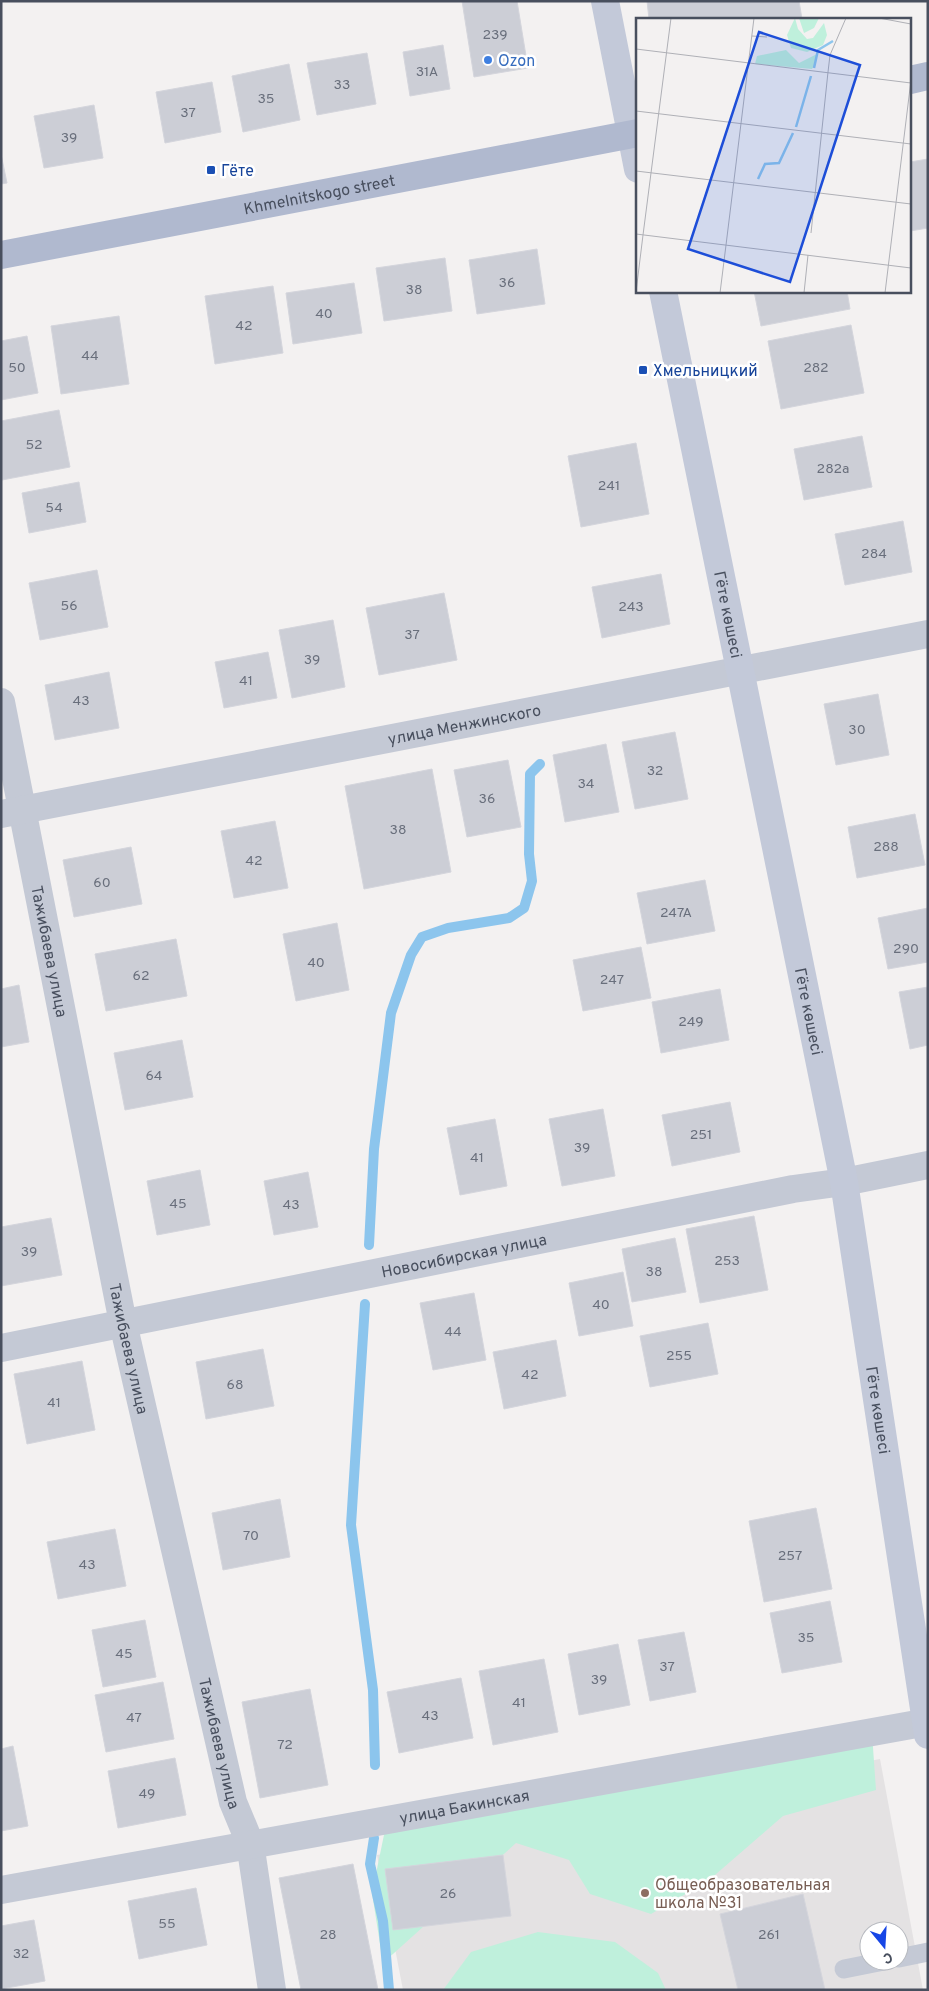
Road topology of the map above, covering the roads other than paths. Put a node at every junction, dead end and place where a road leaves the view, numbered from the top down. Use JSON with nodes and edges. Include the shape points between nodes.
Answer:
{"nodes":[{"id":1,"x":605,"y":1,"type":"edge"},
{"id":2,"x":928,"y":76,"type":"edge"},
{"id":3,"x":912,"y":80,"type":"edge"},
{"id":4,"x":634,"y":134,"type":"edge"},
{"id":5,"x":636,"y":151,"type":"edge"},
{"id":6,"x":1,"y":256,"type":"edge"},
{"id":7,"x":663,"y":292,"type":"edge"},
{"id":8,"x":928,"y":634,"type":"edge"},
{"id":9,"x":741,"y":672,"type":"junction"},
{"id":10,"x":1,"y":702,"type":"edge"},
{"id":11,"x":12,"y":812,"type":"edge"},
{"id":12,"x":928,"y":1165,"type":"edge"},
{"id":13,"x":844,"y":1182,"type":"junction"},
{"id":14,"x":123,"y":1323,"type":"junction"},
{"id":15,"x":1,"y":1348,"type":"edge"},
{"id":16,"x":927,"y":1726,"type":"edge"},
{"id":17,"x":250,"y":1843,"type":"junction"},
{"id":18,"x":1,"y":1890,"type":"edge"},
{"id":19,"x":928,"y":1952,"type":"edge"},
{"id":20,"x":909,"y":1956,"type":"edge"},
{"id":21,"x":859,"y":1967,"type":"edge"},
{"id":22,"x":844,"y":1970,"type":"dead end"},
{"id":23,"x":272,"y":1990,"type":"edge"}],
"edges":[{"from":1,"to":4,"type":"main road"},
{"from":2,"to":3,"type":"main road"},
{"from":4,"to":5,"type":"main road"},
{"from":4,"to":6,"type":"main road","name":"Khmelnitskogo street"},
{"from":7,"to":9,"type":"main road","name":"Гёте көшесі"},
{"from":8,"to":9,"type":"street","name":"улица Менжинского"},
{"from":9,"to":11,"type":"street","name":"улица Менжинского","via":[[711,675]]},
{"from":9,"to":13,"type":"main road","name":"Гёте көшесі"},
{"from":10,"to":11,"type":"street","name":"Тажибаева улица"},
{"from":11,"to":14,"type":"street","name":"Тажибаева улица"},
{"from":12,"to":13,"type":"street","name":"Новосибирская улица"},
{"from":13,"to":14,"type":"street","name":"Новосибирская улица","via":[[783,1191]]},
{"from":13,"to":16,"type":"main road","name":"Гёте көшесі"},
{"from":14,"to":15,"type":"street","name":"Новосибирская улица"},
{"from":14,"to":17,"type":"street","name":"Тажибаева улица","via":[[233,1802]]},
{"from":16,"to":17,"type":"street","name":"улица Бакинская"},
{"from":17,"to":18,"type":"street","name":"улица Бакинская"},
{"from":17,"to":23,"type":"street","name":"Тажибаева улица"},
{"from":19,"to":20,"type":"lane"},
{"from":21,"to":22,"type":"lane"}]}
